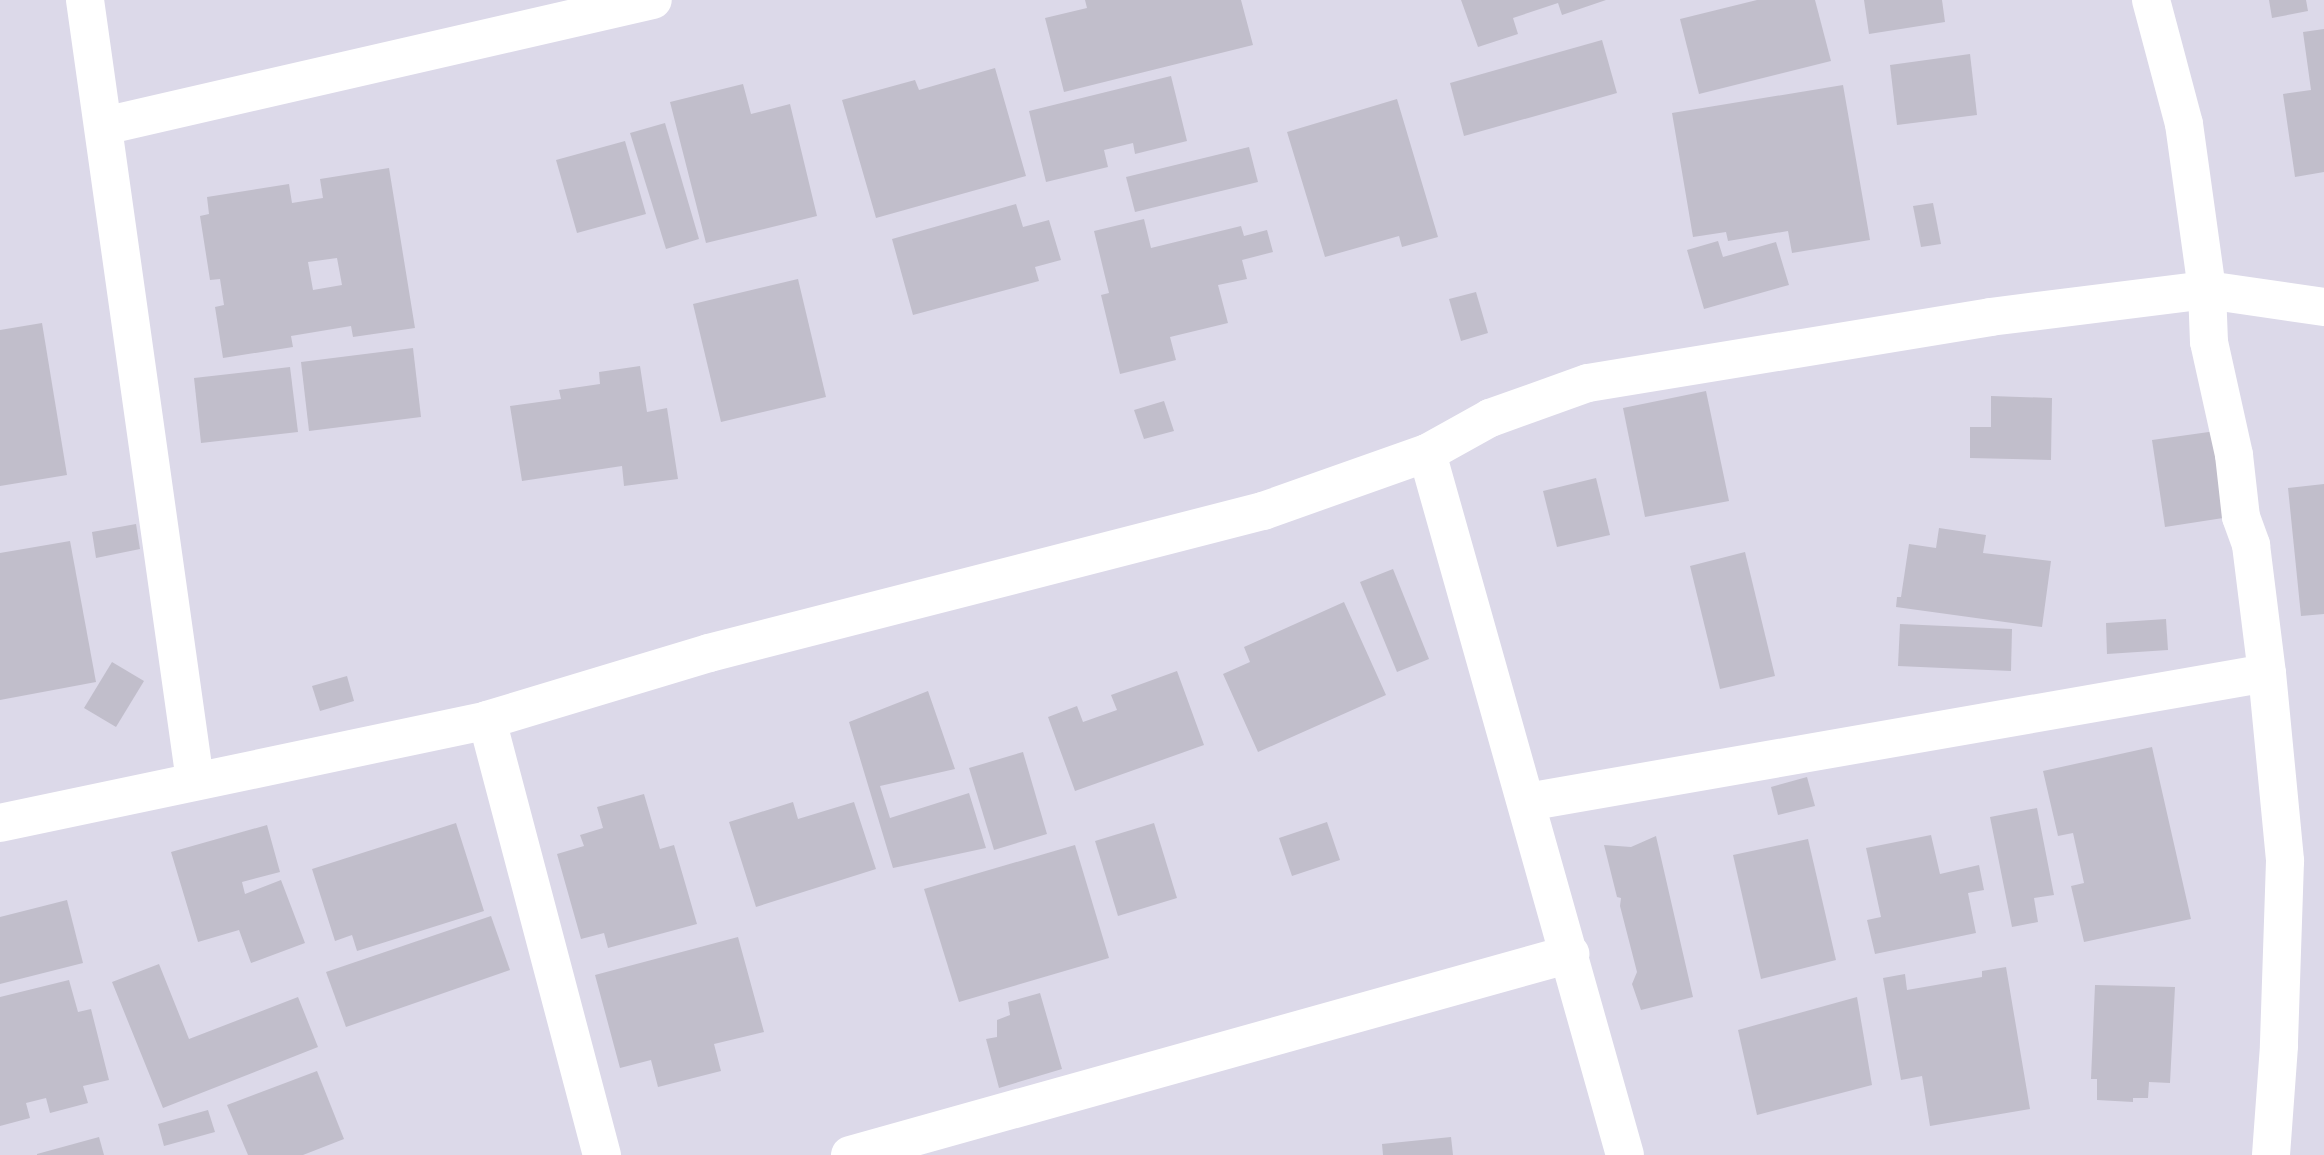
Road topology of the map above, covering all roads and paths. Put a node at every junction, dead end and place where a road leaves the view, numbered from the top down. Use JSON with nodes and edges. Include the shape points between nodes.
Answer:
{"nodes":[{"id":1,"x":85,"y":0,"type":"edge"},
{"id":2,"x":653,"y":0,"type":"edge"},
{"id":3,"x":2151,"y":0,"type":"edge"},
{"id":4,"x":104,"y":126,"type":"junction"},
{"id":5,"x":2207,"y":290,"type":"junction"},
{"id":6,"x":2324,"y":307,"type":"edge"},
{"id":7,"x":1427,"y":453,"type":"junction"},
{"id":8,"x":2267,"y":673,"type":"junction"},
{"id":9,"x":487,"y":720,"type":"junction"},
{"id":10,"x":195,"y":781,"type":"junction"},
{"id":11,"x":1527,"y":802,"type":"junction"},
{"id":12,"x":0,"y":823,"type":"edge"},
{"id":13,"x":1570,"y":954,"type":"junction"},
{"id":14,"x":602,"y":1155,"type":"edge"},
{"id":15,"x":850,"y":1155,"type":"edge"},
{"id":16,"x":1625,"y":1155,"type":"edge"},
{"id":17,"x":2271,"y":1155,"type":"edge"}],
"edges":[{"from":1,"to":4,"type":"street"},
{"from":2,"to":4,"type":"street"},
{"from":3,"to":5,"type":"street","via":[[2184,124]]},
{"from":4,"to":10,"type":"street"},
{"from":5,"to":6,"type":"street"},
{"from":5,"to":7,"type":"street","via":[[1990,317],[1588,383],[1490,418]]},
{"from":5,"to":8,"type":"street","via":[[2209,342],[2234,455],[2241,517],[2251,545]]},
{"from":7,"to":9,"type":"street","via":[[1263,511],[736,646]]},
{"from":7,"to":11,"type":"street"},
{"from":8,"to":11,"type":"street"},
{"from":8,"to":17,"type":"street","via":[[2285,860]]},
{"from":9,"to":10,"type":"street"},
{"from":9,"to":14,"type":"street"},
{"from":10,"to":12,"type":"street"},
{"from":11,"to":13,"type":"street"},
{"from":13,"to":15,"type":"street"},
{"from":13,"to":16,"type":"street"}]}
